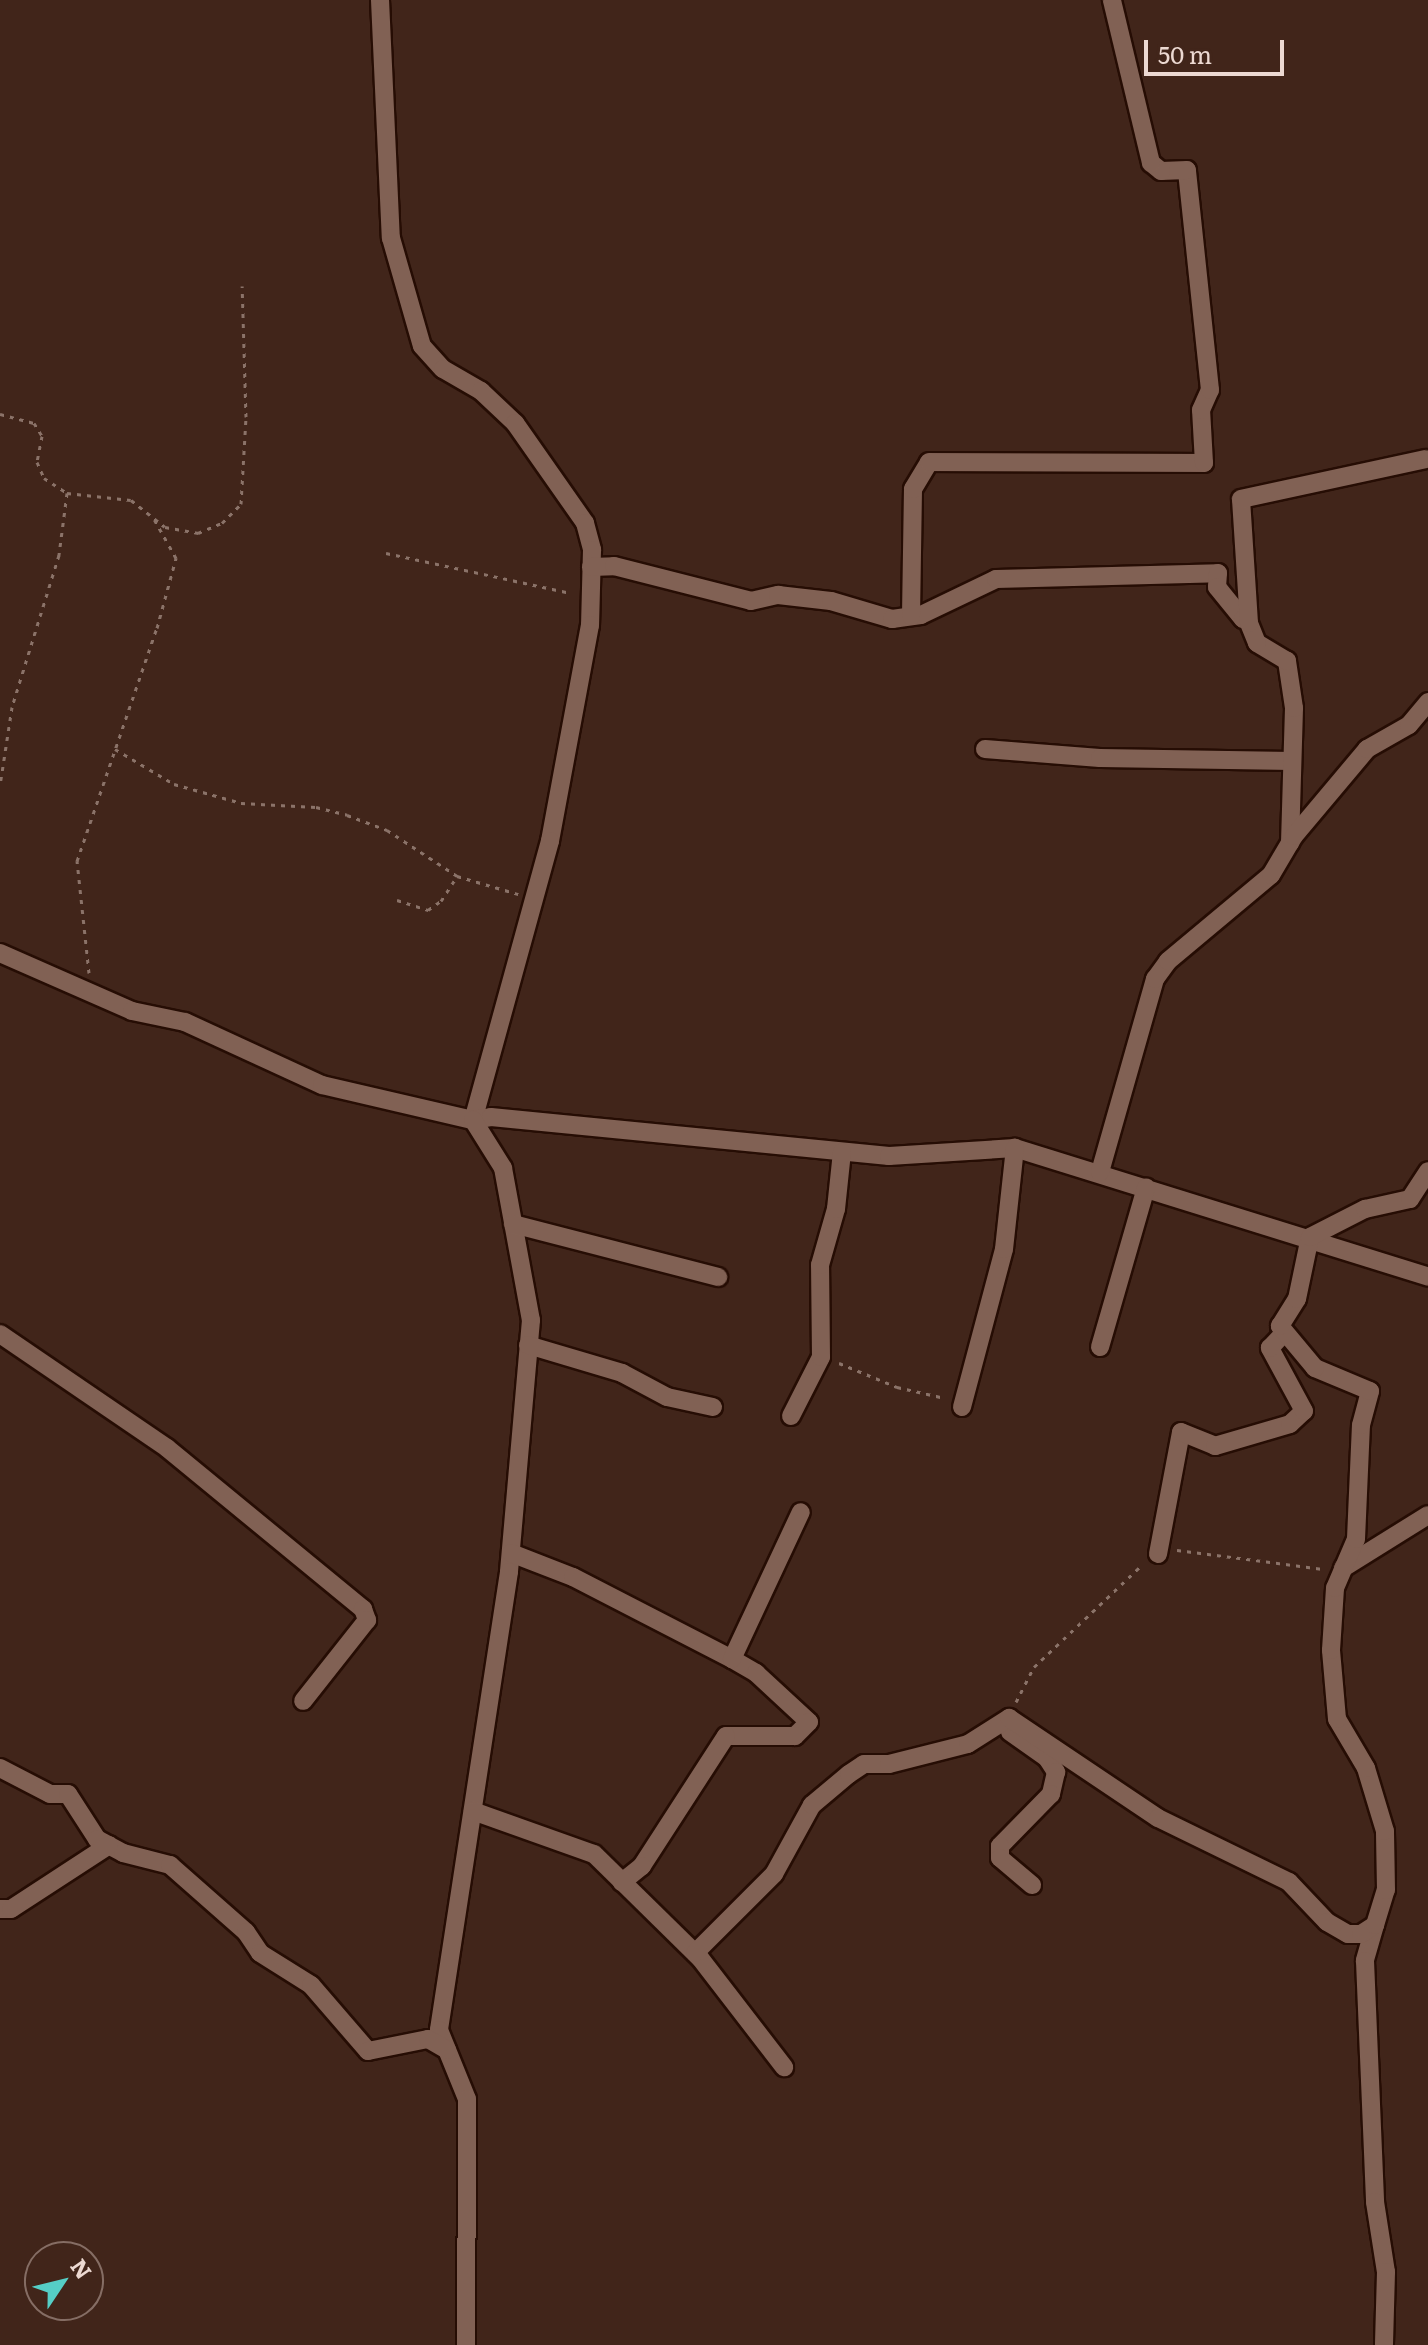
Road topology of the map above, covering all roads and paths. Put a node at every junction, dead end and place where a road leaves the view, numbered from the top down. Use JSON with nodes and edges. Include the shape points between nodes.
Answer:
{"nodes":[{"id":1,"x":380,"y":0,"type":"edge"},
{"id":2,"x":1112,"y":0,"type":"edge"},
{"id":3,"x":242,"y":286,"type":"dead end"},
{"id":4,"x":0,"y":414,"type":"edge"},
{"id":5,"x":1426,"y":459,"type":"edge"},
{"id":6,"x":67,"y":493,"type":"junction"},
{"id":7,"x":154,"y":519,"type":"junction"},
{"id":8,"x":386,"y":553,"type":"dead end"},
{"id":9,"x":591,"y":567,"type":"junction"},
{"id":10,"x":591,"y":598,"type":"junction"},
{"id":11,"x":911,"y":616,"type":"junction"},
{"id":12,"x":1248,"y":617,"type":"junction"},
{"id":13,"x":1428,"y":702,"type":"edge"},
{"id":14,"x":115,"y":749,"type":"junction"},
{"id":15,"x":985,"y":749,"type":"dead end"},
{"id":16,"x":1292,"y":761,"type":"junction"},
{"id":17,"x":0,"y":785,"type":"edge"},
{"id":18,"x":1290,"y":843,"type":"junction"},
{"id":19,"x":457,"y":876,"type":"junction"},
{"id":20,"x":534,"y":899,"type":"junction"},
{"id":21,"x":397,"y":900,"type":"dead end"},
{"id":22,"x":0,"y":953,"type":"edge"},
{"id":23,"x":91,"y":992,"type":"junction"},
{"id":24,"x":473,"y":1120,"type":"junction"},
{"id":25,"x":1015,"y":1148,"type":"junction"},
{"id":26,"x":842,"y":1152,"type":"junction"},
{"id":27,"x":1428,"y":1171,"type":"edge"},
{"id":28,"x":1100,"y":1172,"type":"junction"},
{"id":29,"x":1146,"y":1188,"type":"junction"},
{"id":30,"x":513,"y":1224,"type":"junction"},
{"id":31,"x":1310,"y":1237,"type":"junction"},
{"id":32,"x":718,"y":1277,"type":"dead end"},
{"id":33,"x":1428,"y":1277,"type":"edge"},
{"id":34,"x":1284,"y":1333,"type":"junction"},
{"id":35,"x":0,"y":1334,"type":"edge"},
{"id":36,"x":528,"y":1345,"type":"junction"},
{"id":37,"x":1100,"y":1347,"type":"dead end"},
{"id":38,"x":821,"y":1357,"type":"junction"},
{"id":39,"x":713,"y":1407,"type":"dead end"},
{"id":40,"x":962,"y":1407,"type":"joint"},
{"id":41,"x":791,"y":1416,"type":"dead end"},
{"id":42,"x":801,"y":1512,"type":"dead end"},
{"id":43,"x":1428,"y":1515,"type":"edge"},
{"id":44,"x":511,"y":1553,"type":"junction"},
{"id":45,"x":1158,"y":1554,"type":"junction"},
{"id":46,"x":1343,"y":1568,"type":"junction"},
{"id":47,"x":732,"y":1659,"type":"junction"},
{"id":48,"x":303,"y":1701,"type":"dead end"},
{"id":49,"x":1005,"y":1722,"type":"junction"},
{"id":50,"x":0,"y":1768,"type":"edge"},
{"id":51,"x":473,"y":1811,"type":"junction"},
{"id":52,"x":109,"y":1845,"type":"junction"},
{"id":53,"x":622,"y":1882,"type":"junction"},
{"id":54,"x":1032,"y":1885,"type":"dead end"},
{"id":55,"x":0,"y":1909,"type":"edge"},
{"id":56,"x":1375,"y":1925,"type":"junction"},
{"id":57,"x":695,"y":1953,"type":"junction"},
{"id":58,"x":447,"y":2050,"type":"junction"},
{"id":59,"x":784,"y":2067,"type":"dead end"},
{"id":60,"x":466,"y":2345,"type":"edge"},
{"id":61,"x":1384,"y":2345,"type":"edge"}],
"edges":[{"from":1,"to":9,"type":"street","via":[[391,238],[422,346],[443,369],[481,391],[515,423],[585,523]]},
{"from":2,"to":11,"type":"street","via":[[1151,163],[1161,171],[1187,170],[1210,390],[1201,410],[1204,463],[929,462],[913,489]]},
{"from":3,"to":7,"type":"path","via":[[246,417],[241,504],[222,523],[198,533],[165,527]]},
{"from":4,"to":6,"type":"path","via":[[34,423],[42,436],[37,462],[44,478]]},
{"from":5,"to":12,"type":"street","via":[[1241,499]]},
{"from":6,"to":7,"type":"path","via":[[131,500]]},
{"from":6,"to":17,"type":"path","via":[[59,555],[12,707]]},
{"from":7,"to":14,"type":"path","via":[[176,558]]},
{"from":8,"to":10,"type":"path"},
{"from":9,"to":10,"type":"street"},
{"from":9,"to":11,"type":"street","via":[[614,566],[751,601],[778,595],[831,601],[892,619]]},
{"from":10,"to":20,"type":"street","via":[[550,841]]},
{"from":11,"to":12,"type":"street","via":[[996,579],[1218,573],[1217,587],[1243,619]]},
{"from":12,"to":16,"type":"street","via":[[1257,643],[1287,661],[1294,708]]},
{"from":13,"to":18,"type":"street","via":[[1409,725],[1367,749]]},
{"from":14,"to":19,"type":"path","via":[[174,784],[241,803],[316,807],[347,815],[387,830]]},
{"from":14,"to":23,"type":"path","via":[[77,861]]},
{"from":15,"to":16,"type":"street","via":[[1100,758]]},
{"from":16,"to":18,"type":"street"},
{"from":18,"to":28,"type":"street","via":[[1271,875],[1187,941],[1155,979]]},
{"from":19,"to":20,"type":"path"},
{"from":19,"to":21,"type":"path","via":[[441,901],[428,910]]},
{"from":20,"to":24,"type":"street"},
{"from":22,"to":23,"type":"street"},
{"from":23,"to":24,"type":"street","via":[[132,1011],[185,1022],[322,1085]]},
{"from":24,"to":26,"type":"street","via":[[491,1117]]},
{"from":24,"to":30,"type":"street","via":[[503,1168]]},
{"from":25,"to":26,"type":"street","via":[[910,1157]]},
{"from":25,"to":28,"type":"street"},
{"from":25,"to":40,"type":"street","via":[[1004,1249]]},
{"from":26,"to":38,"type":"street","via":[[836,1209],[820,1265]]},
{"from":27,"to":31,"type":"street","via":[[1410,1199],[1365,1209]]},
{"from":28,"to":29,"type":"street"},
{"from":29,"to":31,"type":"street"},
{"from":29,"to":37,"type":"street"},
{"from":30,"to":32,"type":"street"},
{"from":30,"to":36,"type":"street","via":[[531,1320]]},
{"from":31,"to":33,"type":"street","via":[[1353,1257]]},
{"from":31,"to":34,"type":"street","via":[[1297,1299],[1280,1326]]},
{"from":34,"to":45,"type":"street","via":[[1270,1348],[1304,1411],[1290,1424],[1215,1446],[1181,1432]]},
{"from":34,"to":46,"type":"street","via":[[1315,1368],[1370,1391],[1361,1425],[1356,1539]]},
{"from":35,"to":48,"type":"street","via":[[167,1448],[363,1609],[367,1620]]},
{"from":36,"to":39,"type":"street","via":[[622,1373],[667,1397]]},
{"from":36,"to":44,"type":"street"},
{"from":38,"to":40,"type":"path"},
{"from":38,"to":41,"type":"street"},
{"from":42,"to":47,"type":"street"},
{"from":43,"to":46,"type":"street"},
{"from":44,"to":47,"type":"street","via":[[573,1577]]},
{"from":44,"to":51,"type":"street"},
{"from":45,"to":46,"type":"path","via":[[1194,1552],[1298,1569]]},
{"from":45,"to":49,"type":"path","via":[[1034,1667]]},
{"from":46,"to":56,"type":"street","via":[[1335,1588],[1333,1694],[1337,1719],[1376,1794],[1385,1831],[1386,1890]]},
{"from":47,"to":53,"type":"street","via":[[756,1673],[809,1722],[795,1736],[726,1736],[642,1866]]},
{"from":49,"to":54,"type":"street","via":[[1056,1772],[1051,1794],[1000,1846],[1000,1858]]},
{"from":49,"to":56,"type":"street","via":[[1158,1818],[1289,1882],[1327,1922],[1348,1934],[1361,1934]]},
{"from":49,"to":57,"type":"street","via":[[968,1744],[889,1764],[864,1764],[849,1774],[812,1805],[774,1874]]},
{"from":50,"to":52,"type":"street","via":[[50,1794],[68,1794],[97,1839]]},
{"from":51,"to":53,"type":"street","via":[[577,1845]]},
{"from":51,"to":58,"type":"street","via":[[439,2030]]},
{"from":52,"to":55,"type":"street","via":[[11,1909]]},
{"from":52,"to":58,"type":"street","via":[[170,1865],[246,1932],[260,1953],[311,1985],[368,2051],[428,2039]]},
{"from":53,"to":57,"type":"street"},
{"from":56,"to":61,"type":"street","via":[[1365,1961],[1375,2202],[1386,2272]]},
{"from":57,"to":59,"type":"street"},
{"from":58,"to":60,"type":"street","via":[[467,2099]]}]}
